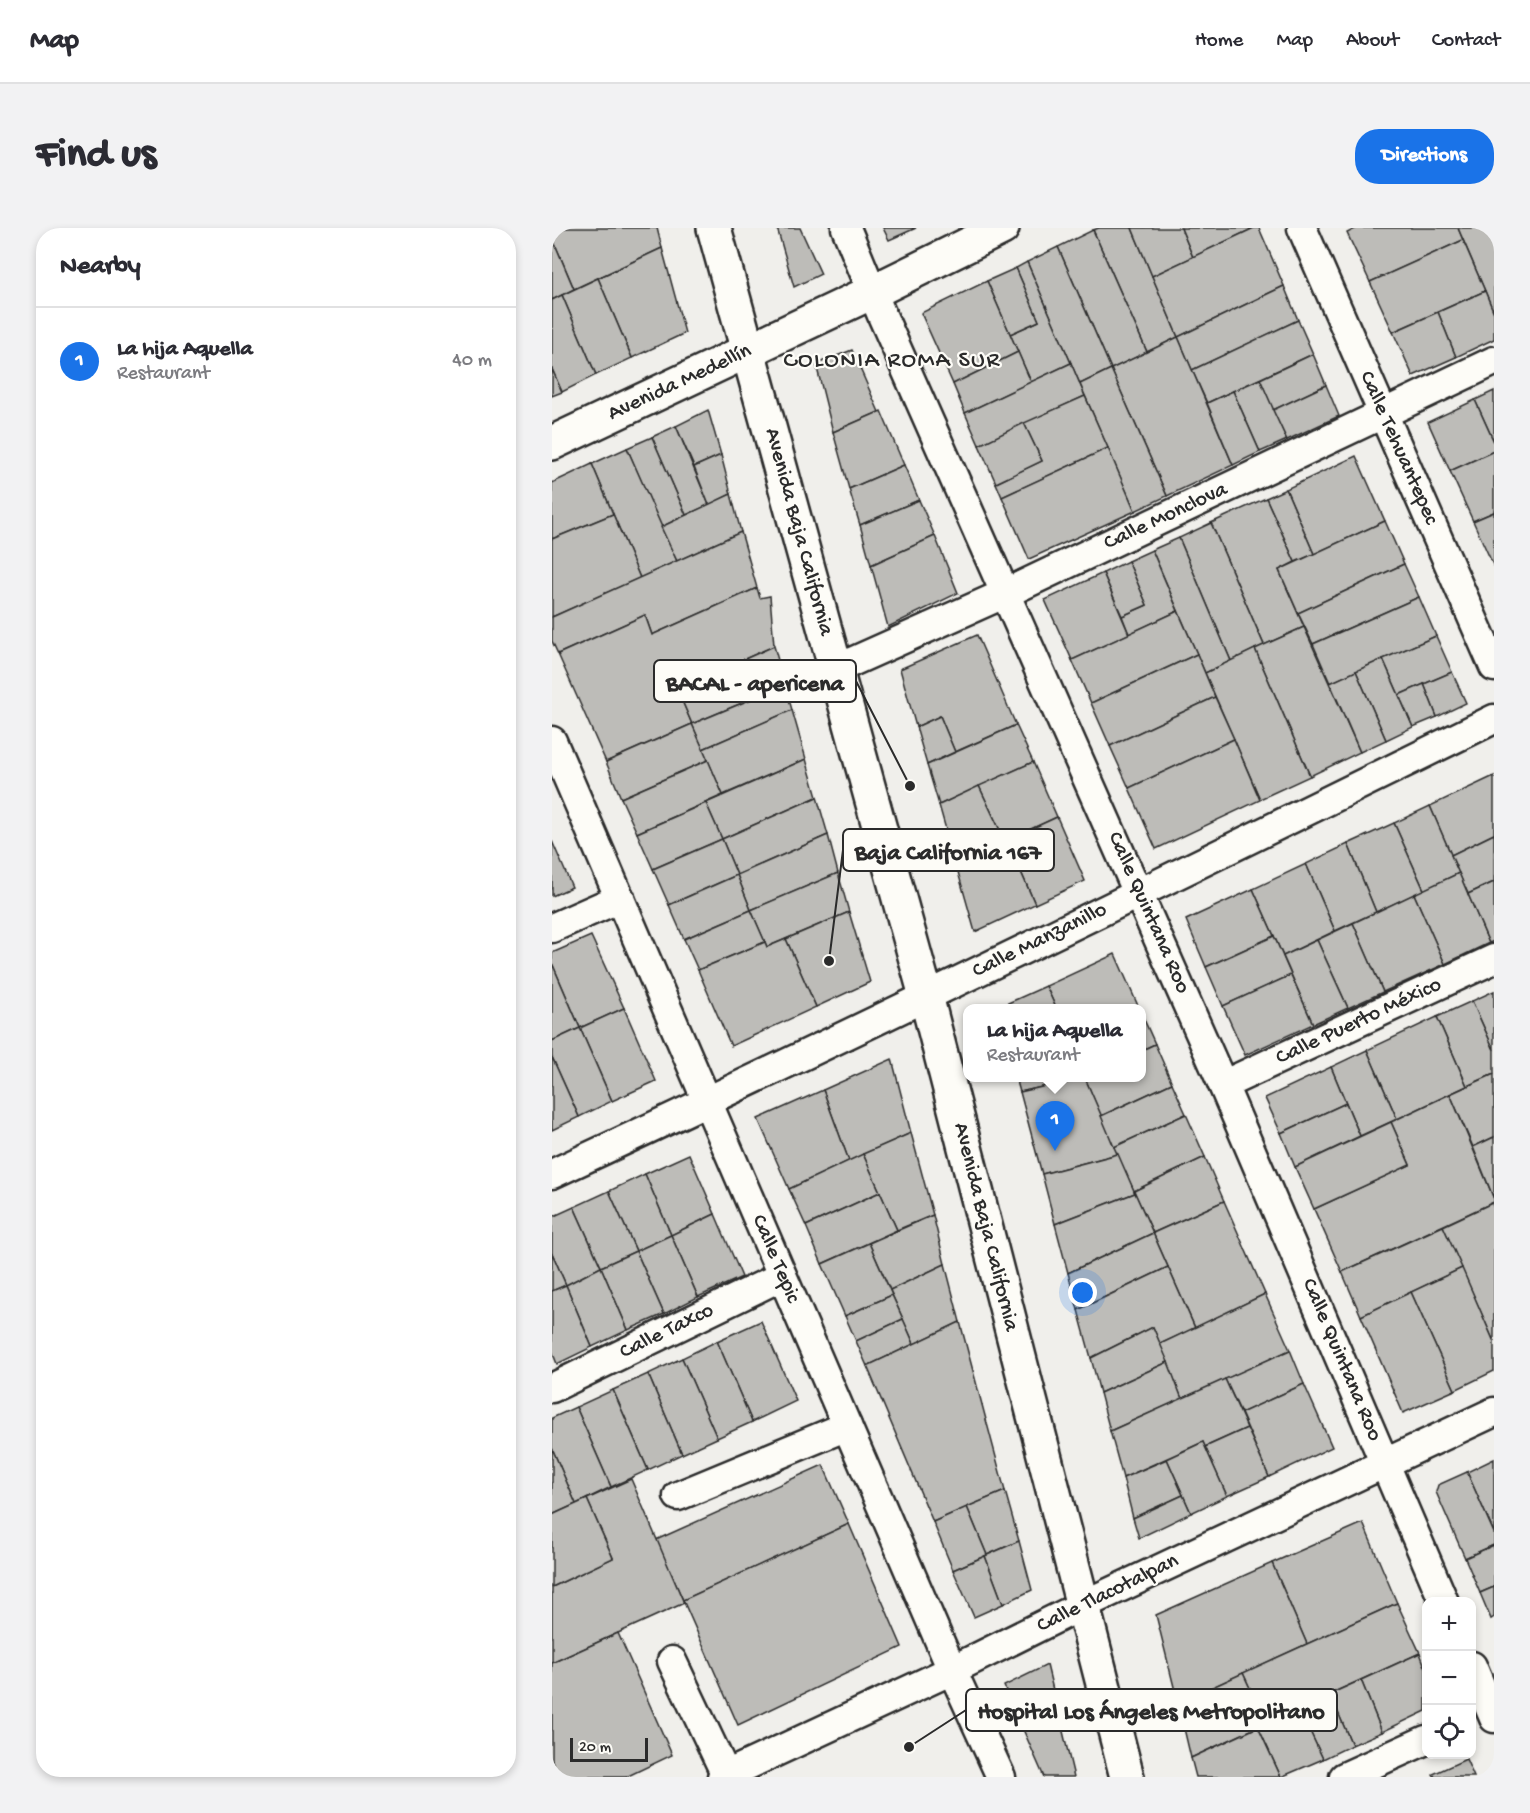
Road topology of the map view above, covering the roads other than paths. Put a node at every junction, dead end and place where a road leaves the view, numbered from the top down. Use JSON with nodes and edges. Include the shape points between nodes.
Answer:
{"nodes":[{"id":1,"x":714,"y":228,"type":"edge"},
{"id":2,"x":846,"y":228,"type":"edge"},
{"id":3,"x":1002,"y":228,"type":"edge"},
{"id":4,"x":1302,"y":228,"type":"edge"},
{"id":5,"x":872,"y":292,"type":"junction"},
{"id":6,"x":748,"y":351,"type":"junction"},
{"id":7,"x":1494,"y":361,"type":"edge"},
{"id":8,"x":1383,"y":413,"type":"junction"},
{"id":9,"x":552,"y":443,"type":"edge"},
{"id":10,"x":1006,"y":593,"type":"junction"},
{"id":11,"x":1494,"y":667,"type":"edge"},
{"id":12,"x":836,"y":669,"type":"junction"},
{"id":13,"x":1494,"y":719,"type":"edge"},
{"id":14,"x":552,"y":741,"type":"edge"},
{"id":15,"x":1139,"y":893,"type":"junction"},
{"id":16,"x":620,"y":898,"type":"junction"},
{"id":17,"x":552,"y":928,"type":"edge"},
{"id":18,"x":1494,"y":959,"type":"edge"},
{"id":19,"x":926,"y":996,"type":"junction"},
{"id":20,"x":1223,"y":1085,"type":"junction"},
{"id":21,"x":707,"y":1102,"type":"junction"},
{"id":22,"x":552,"y":1174,"type":"edge"},
{"id":23,"x":782,"y":1276,"type":"junction"},
{"id":24,"x":552,"y":1388,"type":"edge"},
{"id":25,"x":1494,"y":1412,"type":"edge"},
{"id":26,"x":847,"y":1426,"type":"junction"},
{"id":27,"x":1385,"y":1464,"type":"junction"},
{"id":28,"x":678,"y":1496,"type":"dead end"},
{"id":29,"x":1442,"y":1597,"type":"edge"},
{"id":30,"x":1083,"y":1605,"type":"junction"},
{"id":31,"x":672,"y":1661,"type":"dead end"},
{"id":32,"x":951,"y":1670,"type":"junction"},
{"id":33,"x":1476,"y":1678,"type":"edge"},
{"id":34,"x":1488,"y":1715,"type":"edge"},
{"id":35,"x":1422,"y":1742,"type":"edge"},
{"id":36,"x":724,"y":1776,"type":"edge"},
{"id":37,"x":1000,"y":1777,"type":"edge"},
{"id":38,"x":1127,"y":1777,"type":"edge"},
{"id":39,"x":1344,"y":1777,"type":"edge"}],
"edges":[{"from":1,"to":6,"type":"main road","name":"Avenida Baja California"},
{"from":2,"to":5,"type":"street","name":"Calle Quintana Roo"},
{"from":3,"to":5,"type":"main road","name":"Avenida Medellín"},
{"from":4,"to":8,"type":"street","name":"Calle Tehuantepec"},
{"from":5,"to":6,"type":"main road","name":"Avenida Medellín"},
{"from":5,"to":10,"type":"street","name":"Calle Quintana Roo"},
{"from":6,"to":9,"type":"main road","name":"Avenida Medellín"},
{"from":6,"to":12,"type":"main road","name":"Avenida Baja California"},
{"from":7,"to":8,"type":"street","name":"Calle Monclova"},
{"from":8,"to":10,"type":"street","name":"Calle Monclova"},
{"from":8,"to":11,"type":"street","name":"Calle Tehuantepec"},
{"from":10,"to":12,"type":"street","name":"Calle Monclova"},
{"from":10,"to":15,"type":"street","name":"Calle Quintana Roo"},
{"from":12,"to":19,"type":"main road","name":"Avenida Baja California"},
{"from":13,"to":15,"type":"street","name":"Calle Manzanillo"},
{"from":14,"to":16,"type":"street","name":"Calle Tepic"},
{"from":15,"to":19,"type":"street","name":"Calle Manzanillo"},
{"from":15,"to":20,"type":"street","name":"Calle Quintana Roo"},
{"from":16,"to":17,"type":"street"},
{"from":16,"to":21,"type":"street","name":"Calle Tepic"},
{"from":18,"to":20,"type":"street","name":"Calle Puerto México"},
{"from":19,"to":21,"type":"street","name":"Calle Manzanillo"},
{"from":19,"to":30,"type":"main road","name":"Avenida Baja California"},
{"from":20,"to":27,"type":"street","name":"Calle Quintana Roo"},
{"from":21,"to":22,"type":"street","name":"Calle Manzanillo"},
{"from":21,"to":23,"type":"street","name":"Calle Tepic"},
{"from":23,"to":24,"type":"street","name":"Calle Taxco"},
{"from":23,"to":26,"type":"street","name":"Calle Tepic"},
{"from":25,"to":27,"type":"street","name":"Calle Tlacotalpan"},
{"from":26,"to":28,"type":"street"},
{"from":26,"to":32,"type":"street","name":"Calle Tepic"},
{"from":27,"to":29,"type":"street","name":"Calle Quintana Roo"},
{"from":27,"to":30,"type":"street","name":"Calle Tlacotalpan"},
{"from":30,"to":32,"type":"street","name":"Calle Tlacotalpan"},
{"from":30,"to":38,"type":"main road","name":"Avenida Baja California"},
{"from":31,"to":36,"type":"street"},
{"from":32,"to":36,"type":"street","name":"Calle Tlacotalpan"},
{"from":32,"to":37,"type":"street","name":"Calle Tepic"},
{"from":33,"to":34,"type":"street"},
{"from":35,"to":39,"type":"street"}]}
